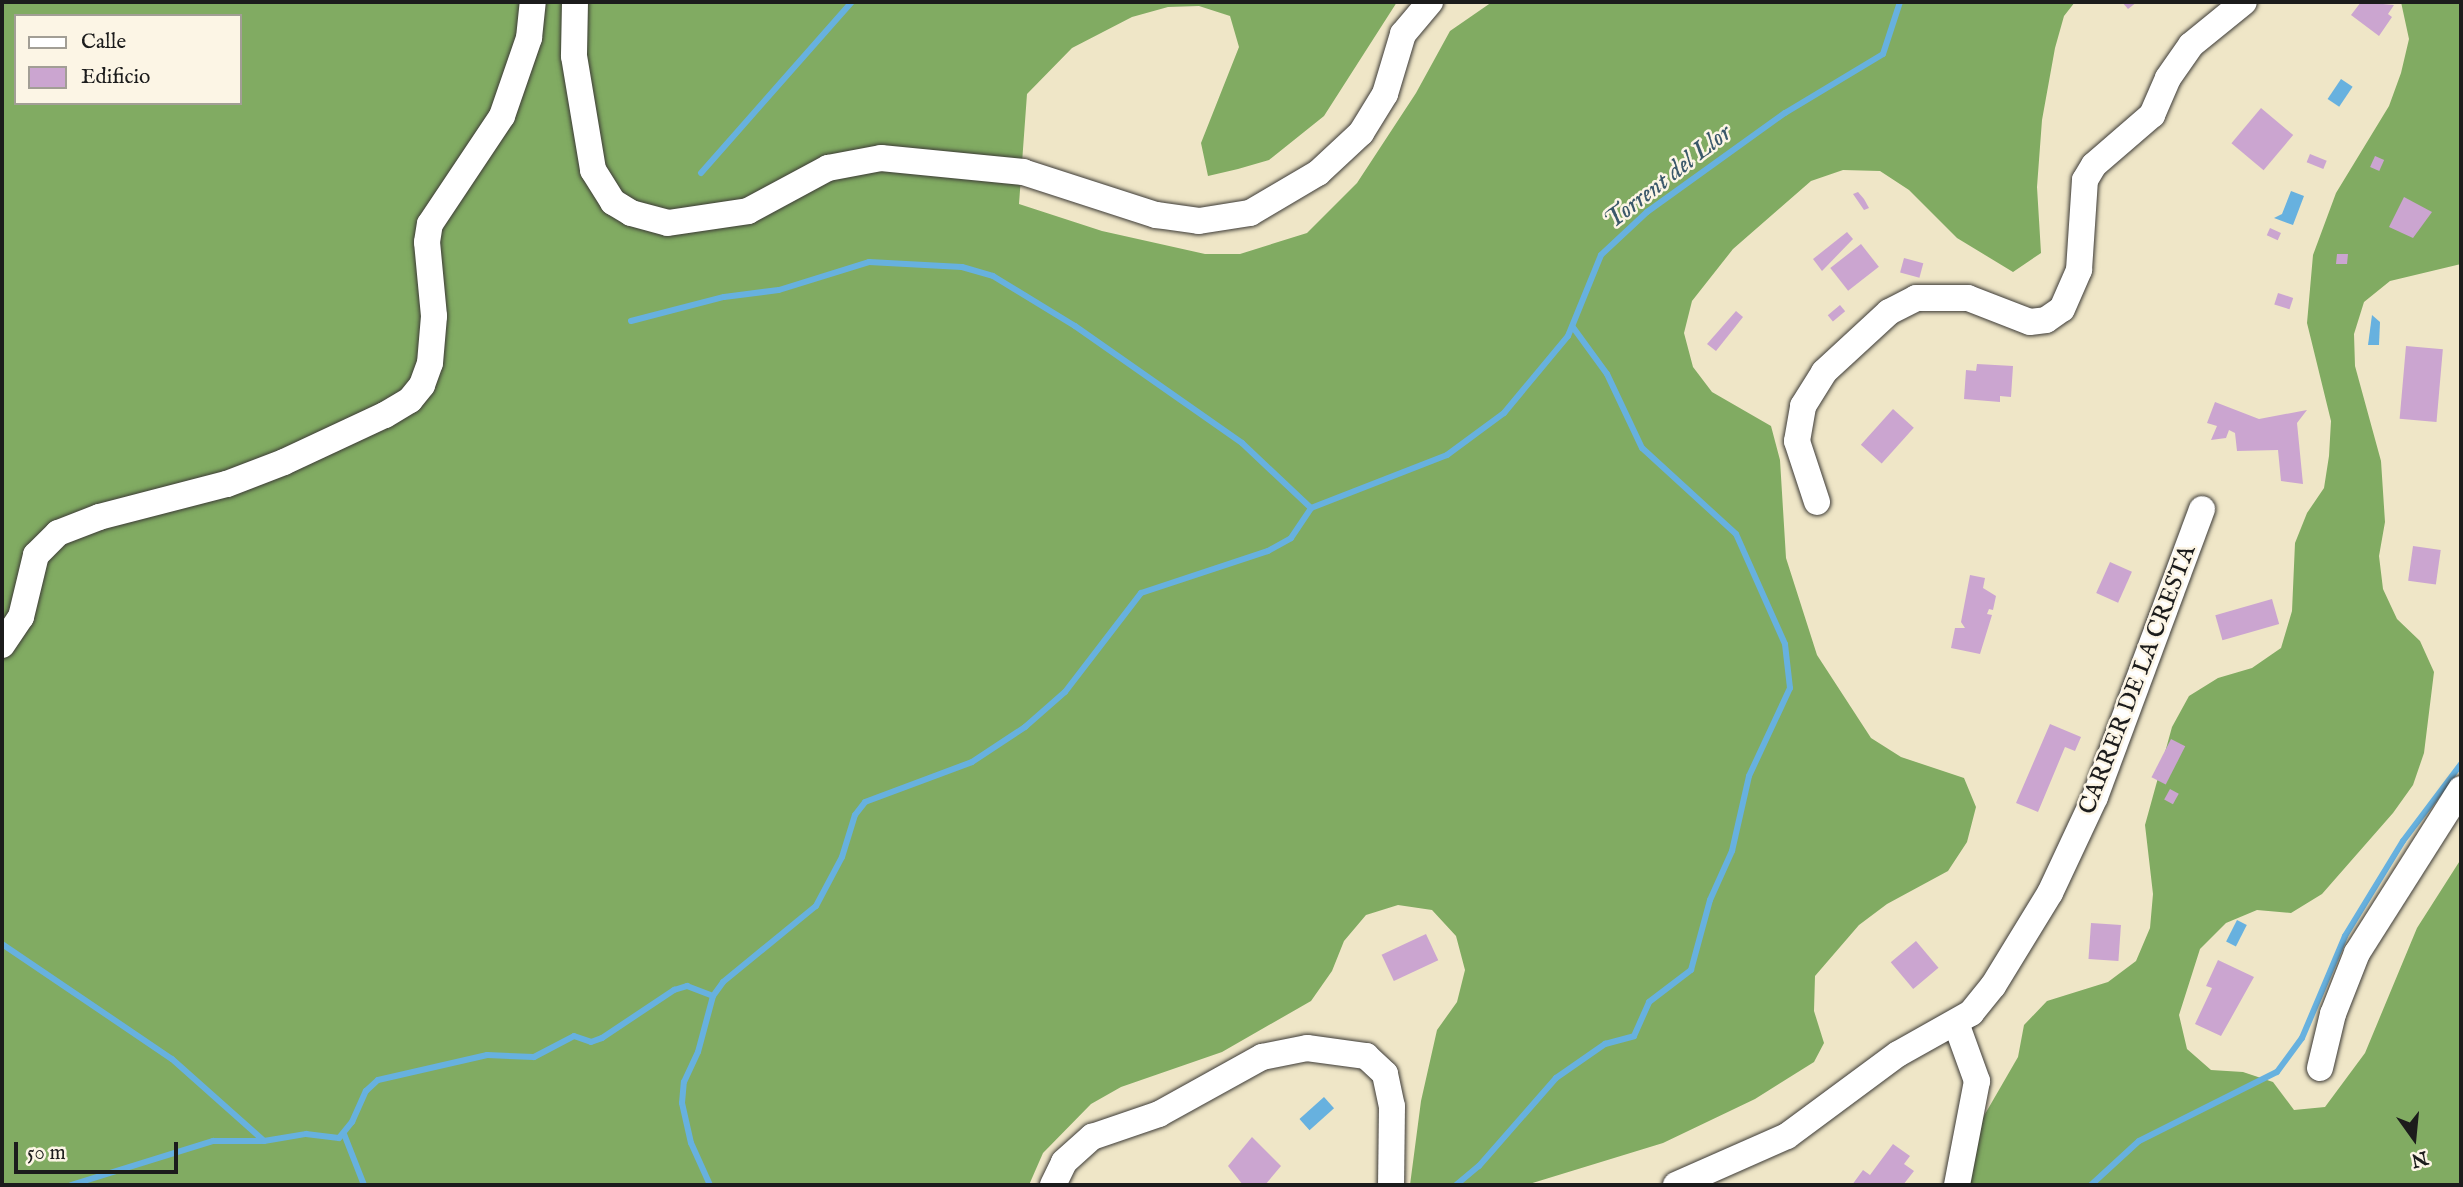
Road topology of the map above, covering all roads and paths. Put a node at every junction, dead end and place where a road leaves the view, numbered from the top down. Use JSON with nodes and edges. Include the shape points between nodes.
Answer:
{"nodes":[{"id":1,"x":533,"y":2,"type":"edge"},
{"id":2,"x":575,"y":2,"type":"edge"},
{"id":3,"x":1430,"y":2,"type":"edge"},
{"id":4,"x":2244,"y":2,"type":"edge"},
{"id":5,"x":1817,"y":502,"type":"dead end"},
{"id":6,"x":2202,"y":509,"type":"dead end"},
{"id":7,"x":2,"y":645,"type":"edge"},
{"id":8,"x":2461,"y":789,"type":"edge"},
{"id":9,"x":1956,"y":1023,"type":"junction"},
{"id":10,"x":2320,"y":1068,"type":"dead end"},
{"id":11,"x":1054,"y":1185,"type":"edge"},
{"id":12,"x":1391,"y":1185,"type":"edge"},
{"id":13,"x":1676,"y":1185,"type":"edge"},
{"id":14,"x":1957,"y":1185,"type":"edge"}],
"edges":[{"from":1,"to":7,"type":"street","via":[[528,38],[502,116],[430,224],[434,316],[430,363],[410,400],[284,462],[227,484],[99,517],[58,533],[36,555],[21,617]]},
{"from":2,"to":3,"type":"street","via":[[574,56],[593,170],[613,202],[631,213],[668,223],[748,211],[828,168],[881,158],[1023,172],[1156,215],[1199,221],[1250,213],[1318,173],[1361,133],[1385,94],[1403,34]]},
{"from":4,"to":5,"type":"street","via":[[2191,46],[2168,78],[2152,115],[2094,166],[2085,180],[2079,270],[2062,309],[2046,320],[2030,322],[1968,298],[1916,299],[1889,312],[1824,372],[1806,398],[1797,441]]},
{"from":6,"to":9,"type":"street","name":"CARRER DE LA CRESTA","via":[[2118,746],[2050,893],[2004,970],[1971,1013]]},
{"from":8,"to":10,"type":"street","via":[[2357,953],[2333,1014]]},
{"from":9,"to":13,"type":"street","name":"CARRER DE LA CRESTA","via":[[1898,1054],[1787,1136],[1744,1159]]},
{"from":9,"to":14,"type":"street","via":[[1977,1081]]},
{"from":11,"to":12,"type":"street","via":[[1064,1162],[1092,1137],[1159,1114],[1262,1057],[1307,1048],[1366,1056],[1385,1074],[1392,1106]]}]}
